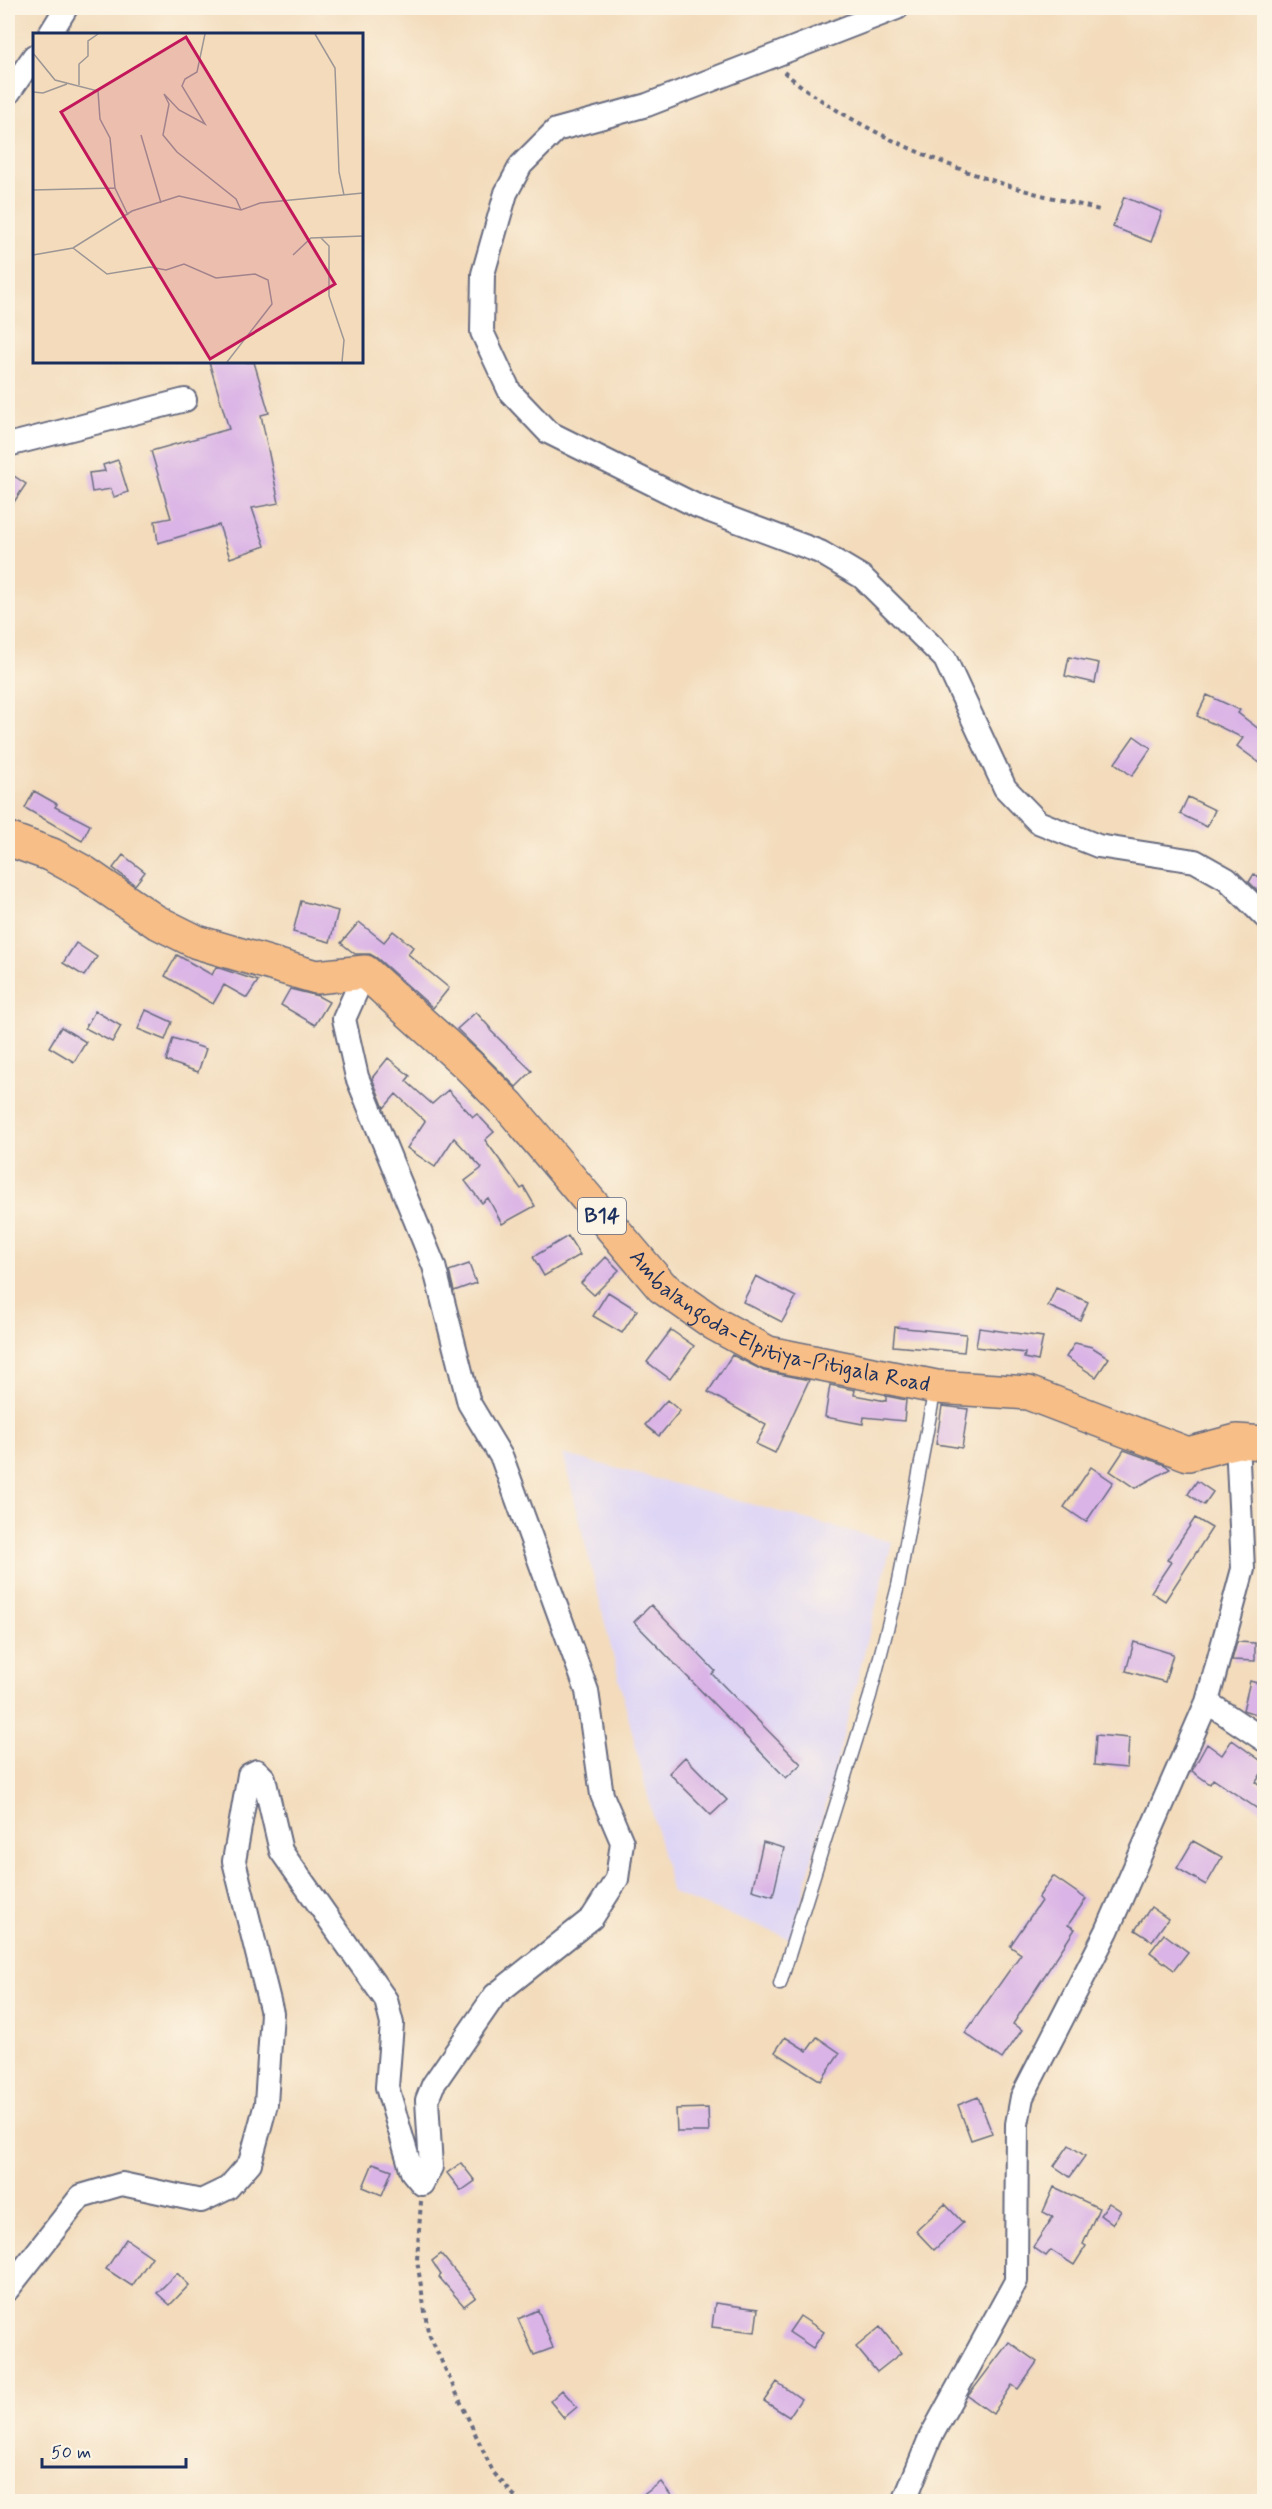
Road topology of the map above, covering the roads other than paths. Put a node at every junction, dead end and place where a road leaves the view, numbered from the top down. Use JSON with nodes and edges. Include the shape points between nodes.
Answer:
{"nodes":[{"id":1,"x":66,"y":8,"type":"edge"},
{"id":2,"x":897,"y":8,"type":"edge"},
{"id":3,"x":51,"y":33,"type":"edge"},
{"id":4,"x":33,"y":57,"type":"edge"},
{"id":5,"x":8,"y":94,"type":"edge"},
{"id":6,"x":185,"y":400,"type":"dead end"},
{"id":7,"x":8,"y":445,"type":"edge"},
{"id":8,"x":8,"y":838,"type":"edge"},
{"id":9,"x":1264,"y":916,"type":"edge"},
{"id":10,"x":365,"y":972,"type":"junction"},
{"id":11,"x":936,"y":1387,"type":"junction"},
{"id":12,"x":1251,"y":1442,"type":"edge"},
{"id":13,"x":1207,"y":1702,"type":"junction"},
{"id":14,"x":1264,"y":1740,"type":"edge"},
{"id":15,"x":780,"y":1984,"type":"dead end"},
{"id":16,"x":8,"y":2289,"type":"edge"},
{"id":17,"x":903,"y":2502,"type":"edge"}],
"edges":[{"from":1,"to":3,"type":"street"},
{"from":2,"to":9,"type":"street","via":[[647,105],[556,130],[521,165],[506,193],[483,274],[482,332],[510,392],[548,432],[697,506],[820,552],[862,577],[945,659],[1005,788],[1038,822],[1098,846],[1195,861],[1227,879]]},
{"from":4,"to":5,"type":"street"},
{"from":6,"to":7,"type":"street"},
{"from":8,"to":10,"type":"main road","via":[[85,873],[155,921],[197,942],[316,977]]},
{"from":10,"to":11,"type":"main road","name":"Ambalangoda-Elpitiya-Pitigala Road","number":"B14","via":[[509,1106],[662,1287],[715,1324],[768,1353]]},
{"from":10,"to":16,"type":"street","via":[[344,1019],[357,1077],[434,1266],[469,1403],[502,1458],[587,1691],[602,1795],[622,1842],[617,1879],[592,1918],[495,1995],[433,2085],[427,2100],[430,2167],[422,2184],[412,2172],[387,2086],[392,2024],[386,2000],[281,1851],[264,1778],[257,1771],[249,1775],[234,1862],[272,2013],[266,2104],[250,2163],[228,2188],[201,2201],[122,2184],[81,2196]]},
{"from":11,"to":12,"type":"main road","name":"Ambalangoda-Elpitiya-Pitigala Road","number":"B14","via":[[1028,1393],[1188,1454]]},
{"from":11,"to":15,"type":"lane","via":[[898,1586],[872,1685]]},
{"from":12,"to":13,"type":"street","via":[[1243,1569]]},
{"from":13,"to":14,"type":"street"},
{"from":13,"to":17,"type":"street","via":[[1107,1931],[1022,2097],[1017,2124],[1016,2281],[930,2438]]}]}
